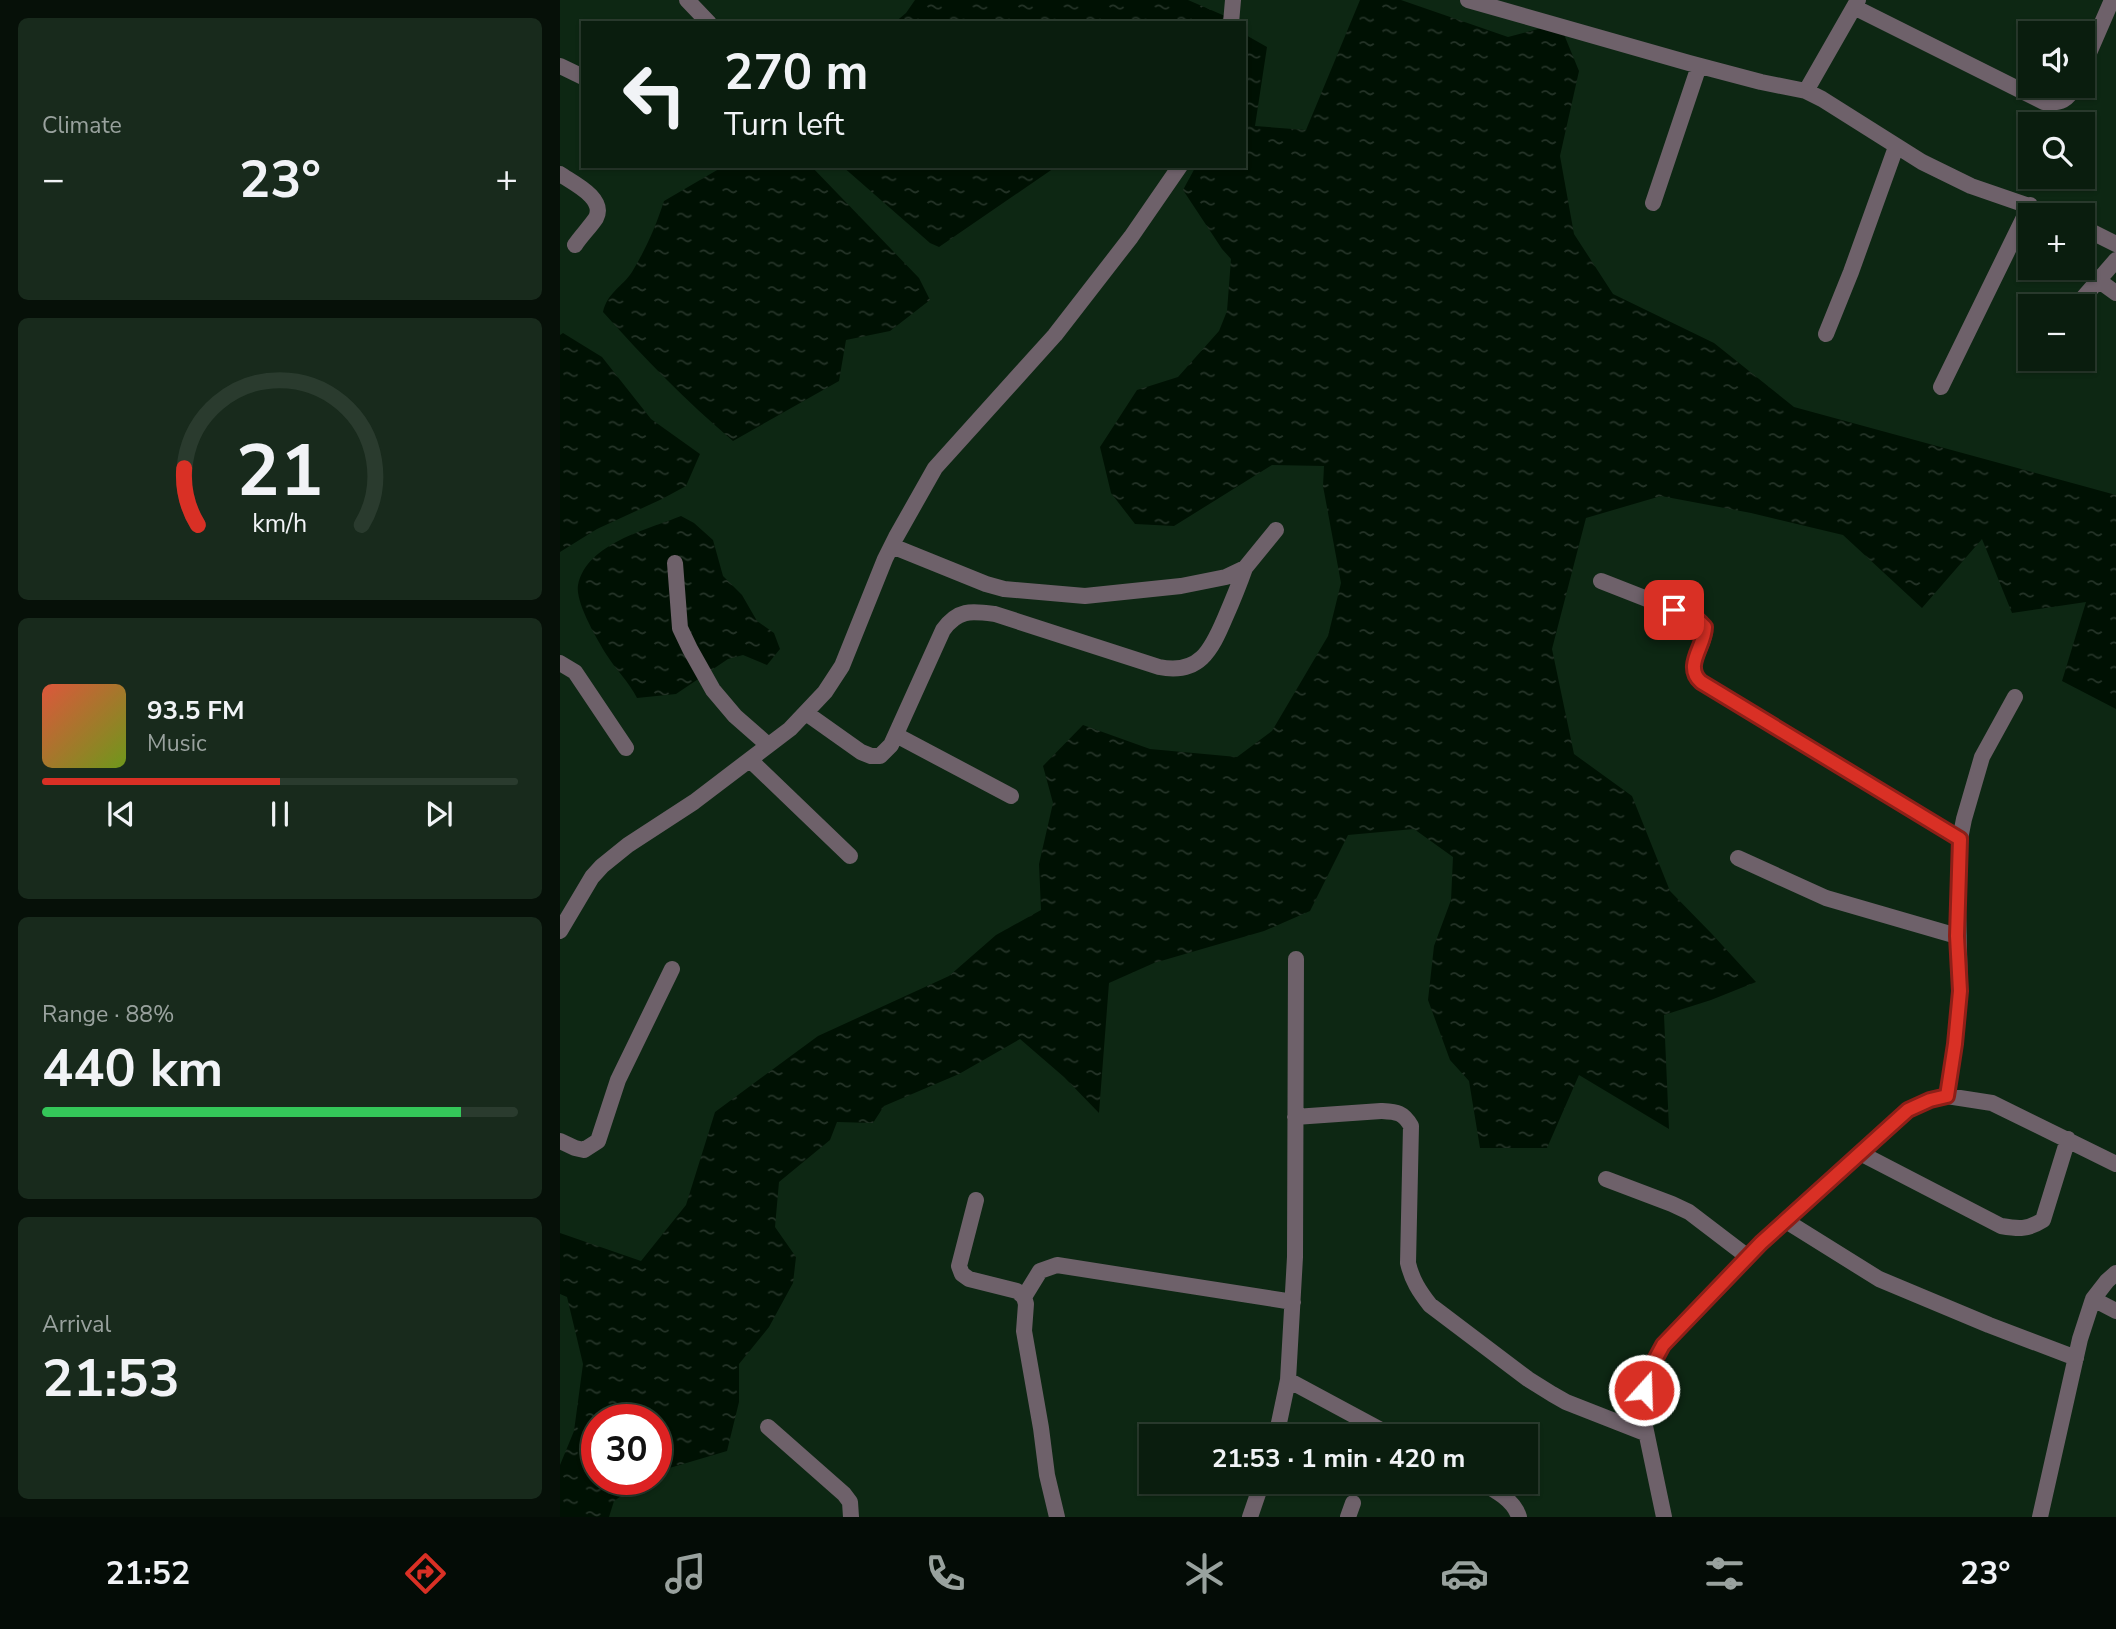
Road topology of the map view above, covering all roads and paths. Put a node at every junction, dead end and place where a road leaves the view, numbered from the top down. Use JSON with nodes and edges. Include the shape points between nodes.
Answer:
{"nodes":[{"id":1,"x":687,"y":0,"type":"edge"},
{"id":2,"x":1233,"y":0,"type":"edge"},
{"id":3,"x":1468,"y":0,"type":"edge"},
{"id":4,"x":2112,"y":0,"type":"edge"},
{"id":5,"x":1856,"y":4,"type":"edge"},
{"id":6,"x":707,"y":21,"type":"edge"},
{"id":7,"x":1231,"y":21,"type":"edge"},
{"id":8,"x":2095,"y":39,"type":"edge"},
{"id":9,"x":560,"y":66,"type":"edge"},
{"id":10,"x":1699,"y":66,"type":"junction"},
{"id":11,"x":581,"y":77,"type":"edge"},
{"id":12,"x":2018,"y":88,"type":"edge"},
{"id":13,"x":1807,"y":91,"type":"junction"},
{"id":14,"x":2036,"y":98,"type":"edge"},
{"id":15,"x":2068,"y":98,"type":"edge"},
{"id":16,"x":1896,"y":147,"type":"junction"},
{"id":17,"x":1179,"y":168,"type":"edge"},
{"id":18,"x":560,"y":174,"type":"edge"},
{"id":19,"x":1653,"y":203,"type":"dead end"},
{"id":20,"x":2024,"y":203,"type":"edge"},
{"id":21,"x":2018,"y":230,"type":"edge"},
{"id":22,"x":2095,"y":234,"type":"edge"},
{"id":23,"x":2116,"y":244,"type":"edge"},
{"id":24,"x":575,"y":245,"type":"dead end"},
{"id":25,"x":2116,"y":260,"type":"edge"},
{"id":26,"x":2098,"y":280,"type":"junction"},
{"id":27,"x":2116,"y":293,"type":"edge"},
{"id":28,"x":2086,"y":294,"type":"edge"},
{"id":29,"x":1826,"y":334,"type":"dead end"},
{"id":30,"x":1941,"y":387,"type":"dead end"},
{"id":31,"x":1276,"y":530,"type":"dead end"},
{"id":32,"x":891,"y":545,"type":"junction"},
{"id":33,"x":675,"y":563,"type":"dead end"},
{"id":34,"x":1245,"y":568,"type":"junction"},
{"id":35,"x":1601,"y":581,"type":"dead end"},
{"id":36,"x":560,"y":663,"type":"edge"},
{"id":37,"x":2015,"y":697,"type":"dead end"},
{"id":38,"x":806,"y":713,"type":"junction"},
{"id":39,"x":896,"y":735,"type":"junction"},
{"id":40,"x":768,"y":745,"type":"junction"},
{"id":41,"x":626,"y":748,"type":"dead end"},
{"id":42,"x":750,"y":760,"type":"junction"},
{"id":43,"x":1011,"y":796,"type":"dead end"},
{"id":44,"x":1960,"y":839,"type":"junction"},
{"id":45,"x":850,"y":856,"type":"dead end"},
{"id":46,"x":1738,"y":858,"type":"dead end"},
{"id":47,"x":560,"y":931,"type":"edge"},
{"id":48,"x":1957,"y":936,"type":"junction"},
{"id":49,"x":1296,"y":958,"type":"dead end"},
{"id":50,"x":672,"y":969,"type":"dead end"},
{"id":51,"x":1947,"y":1096,"type":"junction"},
{"id":52,"x":1295,"y":1117,"type":"junction"},
{"id":53,"x":2068,"y":1139,"type":"junction"},
{"id":54,"x":560,"y":1141,"type":"edge"},
{"id":55,"x":1860,"y":1153,"type":"junction"},
{"id":56,"x":2116,"y":1164,"type":"edge"},
{"id":57,"x":1606,"y":1179,"type":"dead end"},
{"id":58,"x":976,"y":1200,"type":"dead end"},
{"id":59,"x":1786,"y":1221,"type":"junction"},
{"id":60,"x":1748,"y":1257,"type":"junction"},
{"id":61,"x":2116,"y":1273,"type":"edge"},
{"id":62,"x":1024,"y":1297,"type":"junction"},
{"id":63,"x":2093,"y":1299,"type":"junction"},
{"id":64,"x":1293,"y":1301,"type":"junction"},
{"id":65,"x":2116,"y":1311,"type":"edge"},
{"id":66,"x":2076,"y":1358,"type":"junction"},
{"id":67,"x":1288,"y":1380,"type":"junction"},
{"id":68,"x":1279,"y":1424,"type":"edge"},
{"id":69,"x":1370,"y":1424,"type":"edge"},
{"id":70,"x":768,"y":1427,"type":"dead end"},
{"id":71,"x":1645,"y":1433,"type":"junction"},
{"id":72,"x":1258,"y":1494,"type":"edge"},
{"id":73,"x":1500,"y":1494,"type":"edge"},
{"id":74,"x":851,"y":1517,"type":"edge"},
{"id":75,"x":1057,"y":1517,"type":"edge"},
{"id":76,"x":1250,"y":1517,"type":"edge"},
{"id":77,"x":1518,"y":1517,"type":"edge"},
{"id":78,"x":1664,"y":1517,"type":"edge"},
{"id":79,"x":2040,"y":1517,"type":"edge"}],
"edges":[{"from":1,"to":6,"type":"street"},
{"from":2,"to":7,"type":"street"},
{"from":3,"to":10,"type":"street"},
{"from":4,"to":8,"type":"street"},
{"from":5,"to":12,"type":"street"},
{"from":5,"to":13,"type":"street"},
{"from":9,"to":11,"type":"street"},
{"from":10,"to":13,"type":"street"},
{"from":10,"to":19,"type":"street"},
{"from":13,"to":16,"type":"street"},
{"from":14,"to":15,"type":"street","via":[[2054,103]]},
{"from":16,"to":20,"type":"street","via":[[1971,186]]},
{"from":16,"to":29,"type":"street"},
{"from":17,"to":32,"type":"street","via":[[1055,335],[935,468]]},
{"from":18,"to":24,"type":"street","via":[[585,190],[597,205],[595,218]]},
{"from":21,"to":30,"type":"street"},
{"from":22,"to":23,"type":"street"},
{"from":25,"to":26,"type":"street"},
{"from":26,"to":27,"type":"street"},
{"from":26,"to":28,"type":"street"},
{"from":31,"to":34,"type":"street"},
{"from":32,"to":34,"type":"street","via":[[1004,589],[1085,596],[1181,586],[1226,577]]},
{"from":32,"to":38,"type":"street","via":[[842,666]]},
{"from":33,"to":40,"type":"street","via":[[680,628],[690,649],[713,691]]},
{"from":34,"to":39,"type":"street","via":[[1214,644],[1192,665],[1173,670],[995,614],[961,614],[943,631]]},
{"from":35,"to":44,"type":"street","via":[[1703,623],[1706,631],[1693,667],[1701,682]]},
{"from":36,"to":41,"type":"street","via":[[575,671]]},
{"from":37,"to":44,"type":"street","via":[[1982,757]]},
{"from":38,"to":39,"type":"street","via":[[871,756],[886,752]]},
{"from":38,"to":40,"type":"street"},
{"from":39,"to":43,"type":"street"},
{"from":40,"to":42,"type":"street"},
{"from":42,"to":45,"type":"street"},
{"from":42,"to":47,"type":"street","via":[[602,866]]},
{"from":44,"to":48,"type":"street"},
{"from":46,"to":48,"type":"street","via":[[1826,898]]},
{"from":48,"to":51,"type":"street","via":[[1960,991]]},
{"from":49,"to":52,"type":"street"},
{"from":50,"to":54,"type":"street","via":[[618,1080],[598,1141],[584,1150]]},
{"from":51,"to":53,"type":"street","via":[[1992,1103]]},
{"from":51,"to":55,"type":"street","via":[[1908,1110]]},
{"from":52,"to":64,"type":"street"},
{"from":52,"to":71,"type":"street","via":[[1381,1111],[1405,1116],[1411,1126],[1408,1263],[1420,1292],[1430,1305],[1540,1387]]},
{"from":53,"to":55,"type":"street","via":[[2043,1220],[2019,1229],[2001,1226]]},
{"from":53,"to":56,"type":"street"},
{"from":55,"to":59,"type":"street"},
{"from":57,"to":60,"type":"street","via":[[1689,1212]]},
{"from":58,"to":62,"type":"street","via":[[961,1254],[962,1274]]},
{"from":59,"to":60,"type":"street"},
{"from":59,"to":66,"type":"street","via":[[1879,1279]]},
{"from":60,"to":71,"type":"street","via":[[1663,1345],[1644,1390]]},
{"from":61,"to":63,"type":"street"},
{"from":62,"to":64,"type":"street","via":[[1040,1271],[1057,1265]]},
{"from":62,"to":75,"type":"street","via":[[1024,1331]]},
{"from":63,"to":65,"type":"street"},
{"from":63,"to":66,"type":"street"},
{"from":64,"to":67,"type":"street"},
{"from":66,"to":79,"type":"street"},
{"from":67,"to":68,"type":"street"},
{"from":67,"to":69,"type":"street"},
{"from":70,"to":74,"type":"street","via":[[844,1494]]},
{"from":71,"to":78,"type":"street"},
{"from":72,"to":76,"type":"street"},
{"from":73,"to":77,"type":"street","via":[[1517,1509]]}]}
